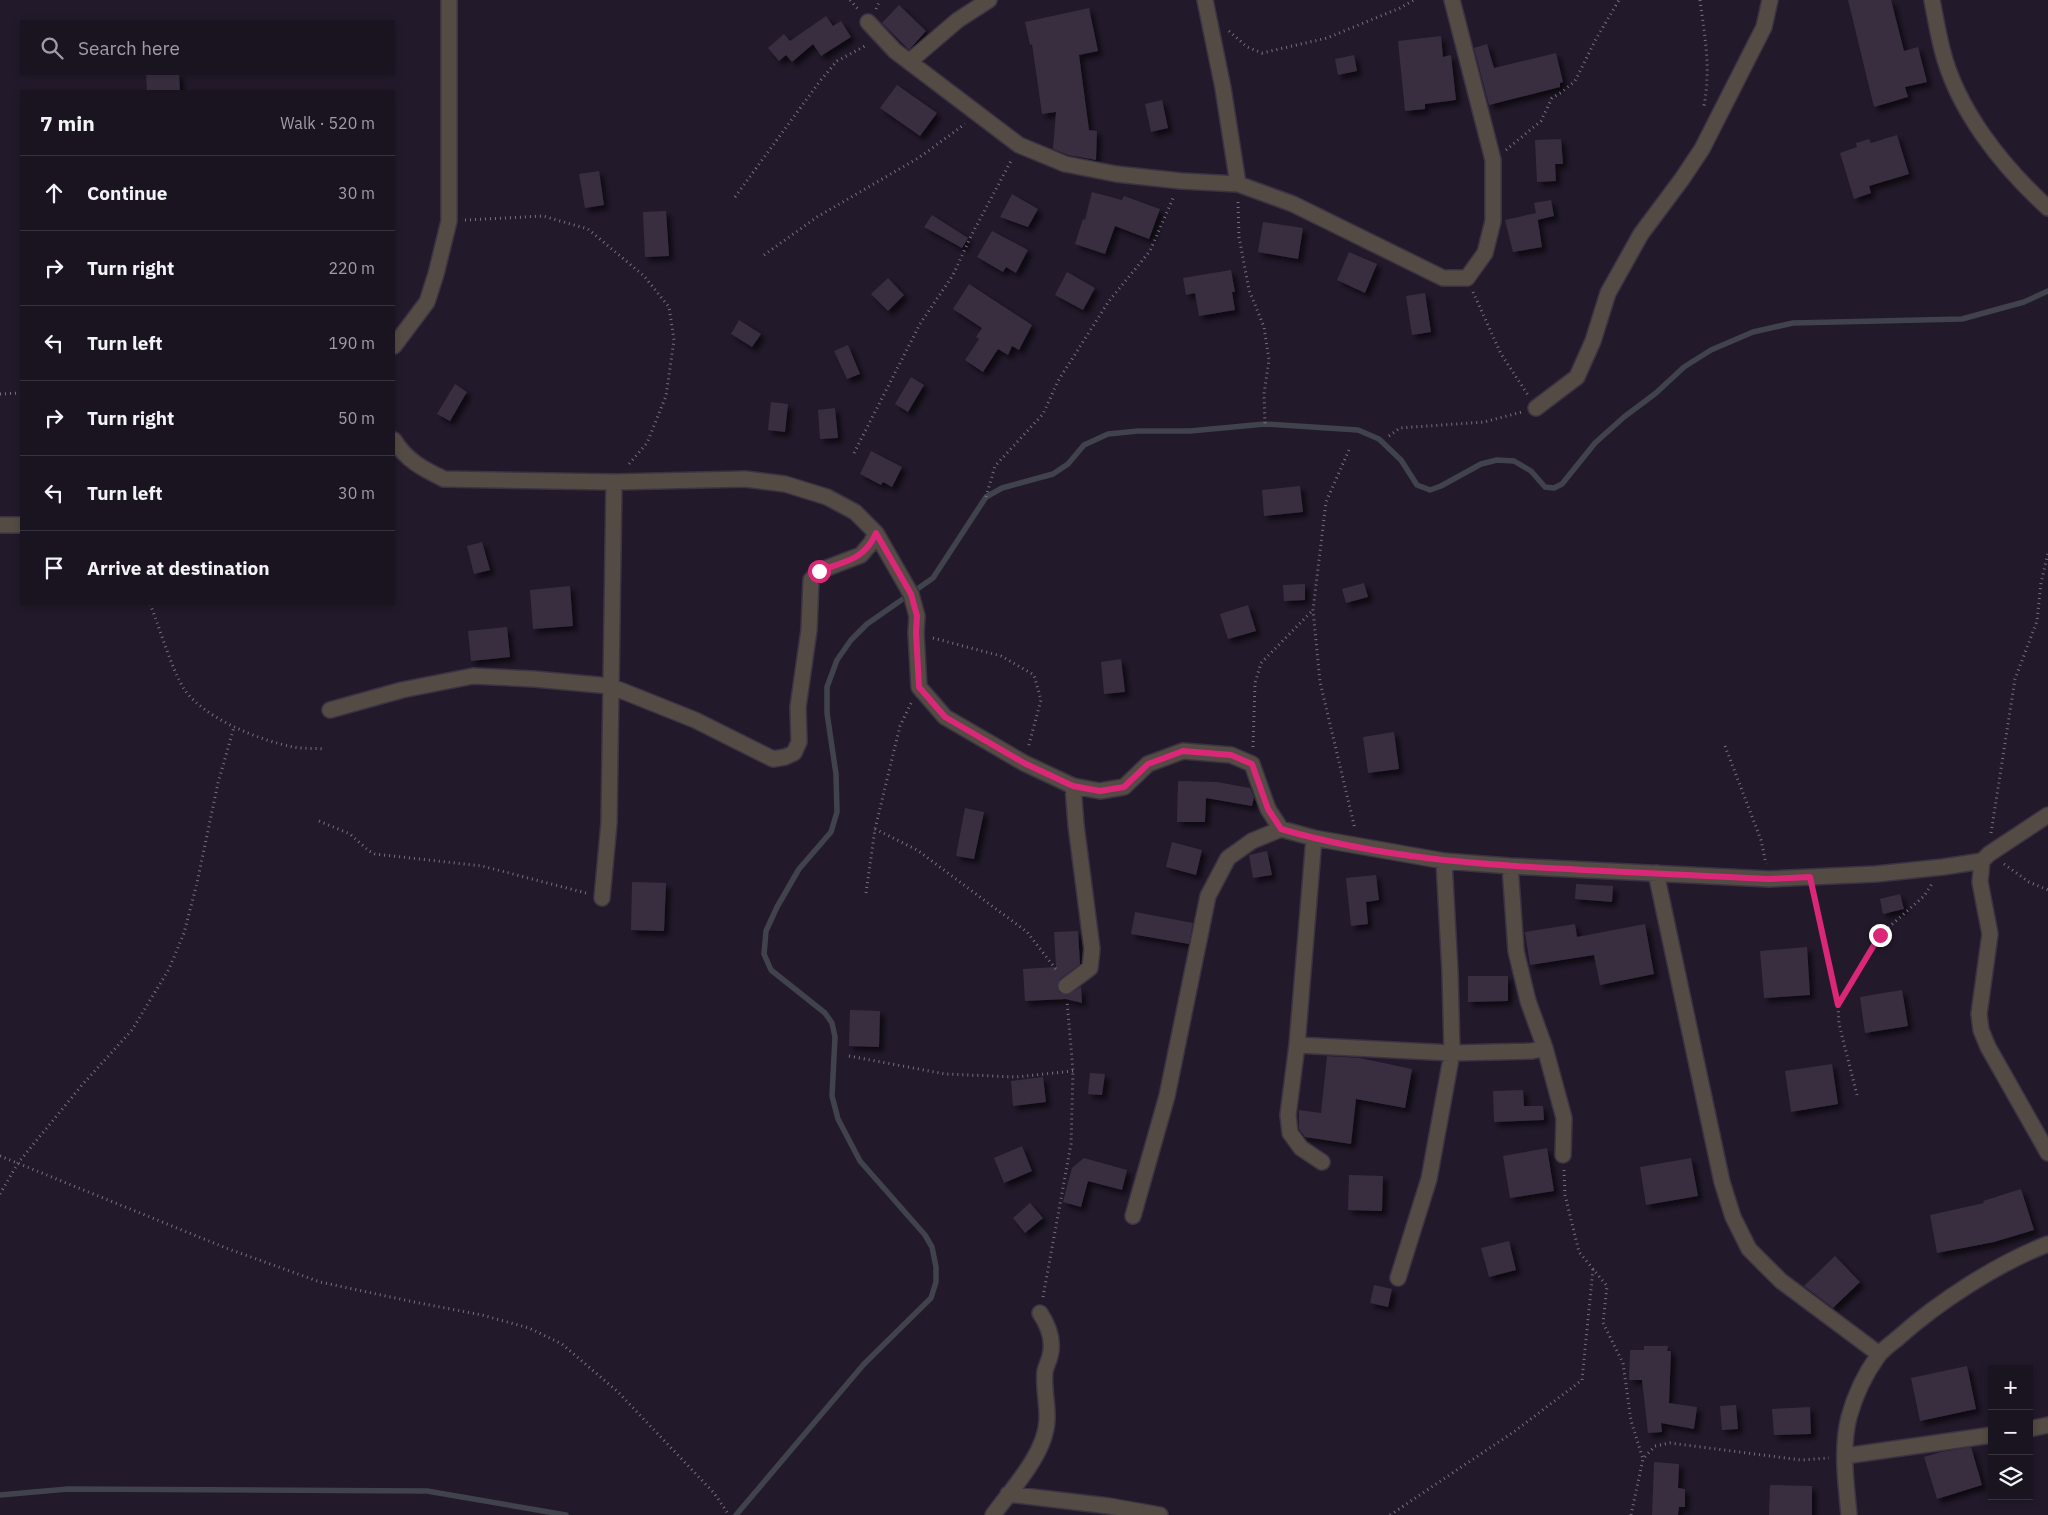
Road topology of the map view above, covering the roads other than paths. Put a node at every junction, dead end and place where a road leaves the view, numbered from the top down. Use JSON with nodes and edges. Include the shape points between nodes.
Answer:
{"nodes":[{"id":1,"x":449,"y":0,"type":"edge"},
{"id":2,"x":989,"y":0,"type":"edge"},
{"id":3,"x":1452,"y":0,"type":"edge"},
{"id":4,"x":1770,"y":0,"type":"edge"},
{"id":5,"x":1932,"y":0,"type":"edge"},
{"id":6,"x":1207,"y":6,"type":"edge"},
{"id":7,"x":868,"y":22,"type":"dead end"},
{"id":8,"x":910,"y":62,"type":"junction"},
{"id":9,"x":1238,"y":184,"type":"junction"},
{"id":10,"x":2048,"y":208,"type":"edge"},
{"id":11,"x":395,"y":345,"type":"edge"},
{"id":12,"x":1536,"y":408,"type":"road end"},
{"id":13,"x":395,"y":442,"type":"edge"},
{"id":14,"x":614,"y":482,"type":"junction"},
{"id":15,"x":20,"y":525,"type":"edge"},
{"id":16,"x":0,"y":526,"type":"edge"},
{"id":17,"x":876,"y":533,"type":"junction"},
{"id":18,"x":610,"y":686,"type":"junction"},
{"id":19,"x":330,"y":710,"type":"dead end"},
{"id":20,"x":1073,"y":786,"type":"junction"},
{"id":21,"x":2048,"y":815,"type":"edge"},
{"id":22,"x":1281,"y":829,"type":"junction"},
{"id":23,"x":1314,"y":838,"type":"junction"},
{"id":24,"x":1986,"y":857,"type":"junction"},
{"id":25,"x":1444,"y":861,"type":"junction"},
{"id":26,"x":1510,"y":866,"type":"junction"},
{"id":27,"x":1656,"y":873,"type":"junction"},
{"id":28,"x":602,"y":898,"type":"road end"},
{"id":29,"x":1066,"y":986,"type":"road end"},
{"id":30,"x":1297,"y":1045,"type":"junction"},
{"id":31,"x":1545,"y":1048,"type":"junction"},
{"id":32,"x":1452,"y":1053,"type":"junction"},
{"id":33,"x":2048,"y":1153,"type":"edge"},
{"id":34,"x":1563,"y":1155,"type":"road end"},
{"id":35,"x":1322,"y":1162,"type":"dead end"},
{"id":36,"x":1132,"y":1216,"type":"dead end"},
{"id":37,"x":2048,"y":1244,"type":"edge"},
{"id":38,"x":1398,"y":1278,"type":"dead end"},
{"id":39,"x":1040,"y":1313,"type":"road end"},
{"id":40,"x":1879,"y":1354,"type":"junction"},
{"id":41,"x":2048,"y":1425,"type":"edge"},
{"id":42,"x":2033,"y":1428,"type":"edge"},
{"id":43,"x":1988,"y":1436,"type":"edge"},
{"id":44,"x":1845,"y":1456,"type":"junction"},
{"id":45,"x":1008,"y":1494,"type":"junction"},
{"id":46,"x":993,"y":1515,"type":"edge"},
{"id":47,"x":1160,"y":1515,"type":"edge"},
{"id":48,"x":1849,"y":1515,"type":"edge"}],
"edges":[{"from":1,"to":11,"type":"street","via":[[449,220],[427,302]]},
{"from":2,"to":8,"type":"street","via":[[958,20]]},
{"from":3,"to":9,"type":"street","via":[[1493,160],[1493,221],[1485,253],[1467,278],[1442,278],[1293,204]]},
{"from":4,"to":12,"type":"street","via":[[1764,27],[1702,149],[1641,234],[1608,293],[1577,377]]},
{"from":5,"to":10,"type":"street","via":[[1942,50],[1959,93],[1984,138],[2021,183]]},
{"from":6,"to":9,"type":"street"},
{"from":7,"to":8,"type":"street"},
{"from":8,"to":9,"type":"street","via":[[1019,145],[1065,164],[1116,174]]},
{"from":13,"to":14,"type":"street","via":[[419,468],[444,478]]},
{"from":14,"to":17,"type":"street","via":[[745,479],[785,484],[827,497],[856,512]]},
{"from":14,"to":18,"type":"street"},
{"from":15,"to":16,"type":"street"},
{"from":17,"to":18,"type":"street","via":[[872,544],[861,555],[819,571],[811,580],[809,630],[798,707],[799,742],[794,754],[773,759],[695,720]]},
{"from":17,"to":20,"type":"street","via":[[911,594],[917,616],[919,687],[945,717],[1024,763]]},
{"from":18,"to":19,"type":"street","via":[[473,676],[402,690]]},
{"from":18,"to":28,"type":"street","via":[[610,823]]},
{"from":20,"to":22,"type":"street","via":[[1100,791],[1124,787],[1148,764],[1183,751],[1231,755],[1252,764],[1268,809]]},
{"from":20,"to":29,"type":"street","via":[[1092,949],[1090,968]]},
{"from":21,"to":24,"type":"street"},
{"from":22,"to":23,"type":"street"},
{"from":22,"to":36,"type":"street","via":[[1252,841],[1228,858],[1208,896],[1167,1096]]},
{"from":23,"to":25,"type":"street"},
{"from":23,"to":30,"type":"street"},
{"from":24,"to":27,"type":"street","via":[[1943,867],[1876,874],[1769,879]]},
{"from":24,"to":33,"type":"street","via":[[1980,882],[1990,934],[1979,1014],[1980,1030]]},
{"from":25,"to":26,"type":"street"},
{"from":25,"to":32,"type":"street"},
{"from":26,"to":27,"type":"street"},
{"from":26,"to":31,"type":"street","via":[[1516,951],[1528,1001]]},
{"from":27,"to":40,"type":"street","via":[[1722,1182],[1733,1217],[1749,1249],[1781,1281]]},
{"from":30,"to":32,"type":"street"},
{"from":30,"to":35,"type":"street","via":[[1288,1115],[1290,1133],[1301,1148]]},
{"from":31,"to":32,"type":"street","via":[[1532,1052]]},
{"from":31,"to":34,"type":"street","via":[[1564,1118]]},
{"from":32,"to":38,"type":"street","via":[[1429,1179]]},
{"from":37,"to":40,"type":"street","via":[[2028,1251],[1920,1318]]},
{"from":39,"to":45,"type":"street","via":[[1052,1345],[1044,1386],[1048,1419],[1044,1439]]},
{"from":40,"to":44,"type":"street","via":[[1858,1390],[1848,1418]]},
{"from":41,"to":42,"type":"street"},
{"from":43,"to":44,"type":"street"},
{"from":44,"to":48,"type":"street"},
{"from":45,"to":46,"type":"street"},
{"from":45,"to":47,"type":"street"}]}
